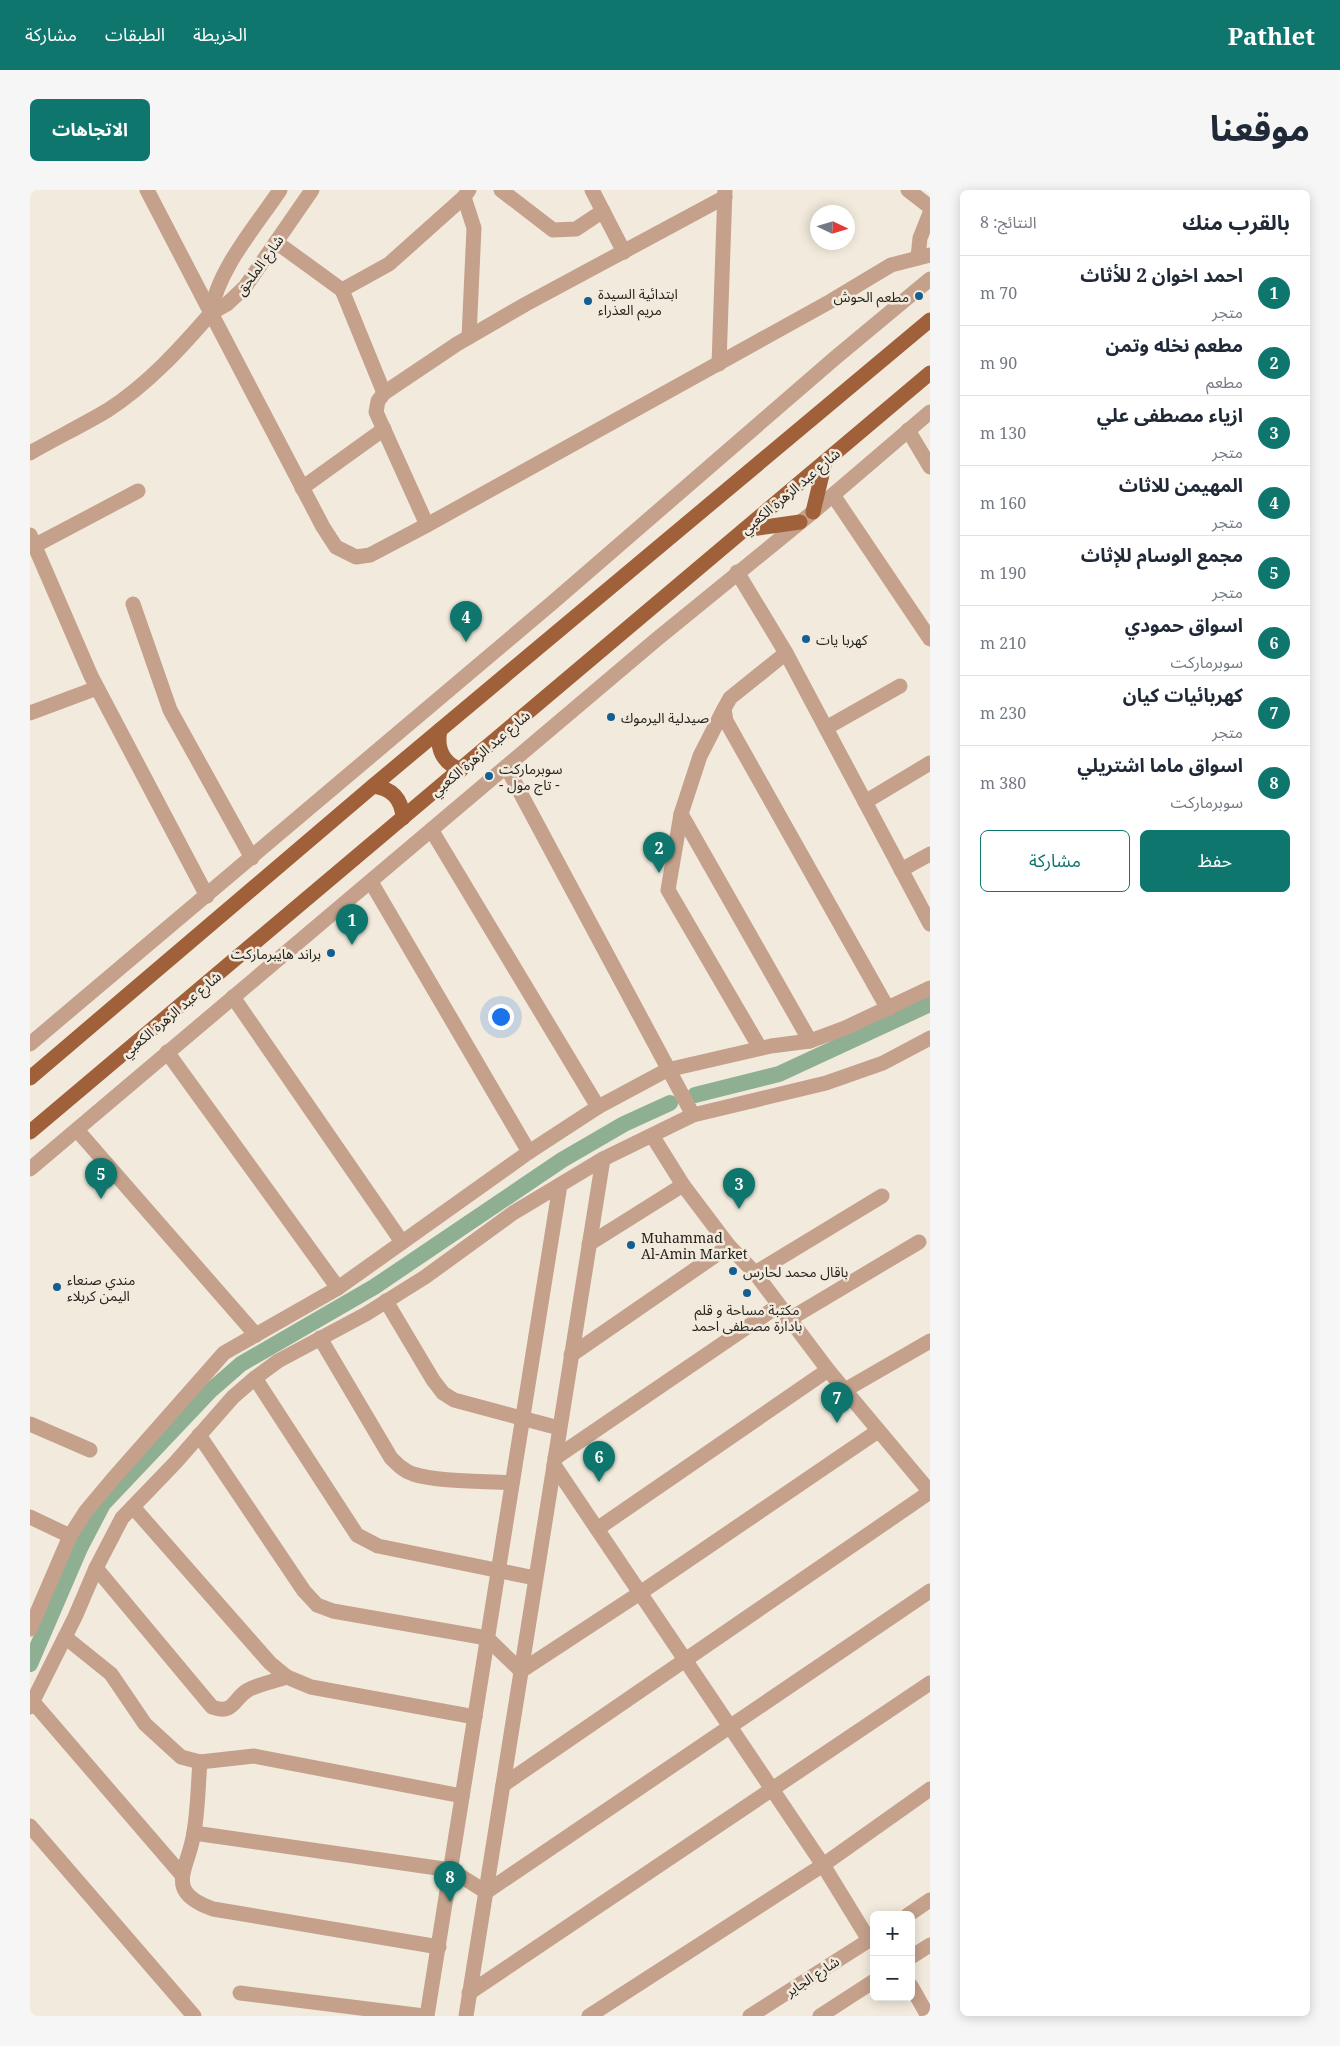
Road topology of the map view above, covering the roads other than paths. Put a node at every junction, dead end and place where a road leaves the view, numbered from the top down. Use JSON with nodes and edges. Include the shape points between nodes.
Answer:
{"nodes":[{"id":1,"x":147,"y":190,"type":"edge"},
{"id":2,"x":280,"y":190,"type":"edge"},
{"id":3,"x":312,"y":190,"type":"edge"},
{"id":4,"x":501,"y":190,"type":"edge"},
{"id":5,"x":592,"y":190,"type":"edge"},
{"id":6,"x":908,"y":190,"type":"edge"},
{"id":7,"x":725,"y":193,"type":"edge"},
{"id":8,"x":466,"y":194,"type":"edge"},
{"id":9,"x":930,"y":207,"type":"edge"},
{"id":10,"x":603,"y":211,"type":"junction"},
{"id":11,"x":930,"y":214,"type":"edge"},
{"id":12,"x":276,"y":242,"type":"junction"},
{"id":13,"x":624,"y":252,"type":"junction"},
{"id":14,"x":924,"y":256,"type":"edge"},
{"id":15,"x":930,"y":279,"type":"edge"},
{"id":16,"x":342,"y":290,"type":"junction"},
{"id":17,"x":212,"y":313,"type":"junction"},
{"id":18,"x":930,"y":320,"type":"edge"},
{"id":19,"x":469,"y":337,"type":"junction"},
{"id":20,"x":719,"y":364,"type":"junction"},
{"id":21,"x":930,"y":373,"type":"edge"},
{"id":22,"x":384,"y":393,"type":"junction"},
{"id":23,"x":930,"y":412,"type":"edge"},
{"id":24,"x":384,"y":428,"type":"junction"},
{"id":25,"x":908,"y":430,"type":"junction"},
{"id":26,"x":30,"y":453,"type":"edge"},
{"id":27,"x":825,"y":462,"type":"junction"},
{"id":28,"x":930,"y":467,"type":"edge"},
{"id":29,"x":302,"y":488,"type":"junction"},
{"id":30,"x":138,"y":491,"type":"dead end"},
{"id":31,"x":833,"y":495,"type":"junction"},
{"id":32,"x":813,"y":512,"type":"junction"},
{"id":33,"x":800,"y":522,"type":"junction"},
{"id":34,"x":427,"y":525,"type":"junction"},
{"id":35,"x":744,"y":530,"type":"junction"},
{"id":36,"x":32,"y":541,"type":"edge"},
{"id":37,"x":737,"y":572,"type":"junction"},
{"id":38,"x":133,"y":604,"type":"dead end"},
{"id":39,"x":930,"y":639,"type":"edge"},
{"id":40,"x":786,"y":653,"type":"junction"},
{"id":41,"x":900,"y":686,"type":"dead end"},
{"id":42,"x":97,"y":688,"type":"junction"},
{"id":43,"x":724,"y":709,"type":"junction"},
{"id":44,"x":30,"y":713,"type":"edge"},
{"id":45,"x":826,"y":728,"type":"junction"},
{"id":46,"x":440,"y":730,"type":"junction"},
{"id":47,"x":930,"y":763,"type":"edge"},
{"id":48,"x":507,"y":768,"type":"junction"},
{"id":49,"x":461,"y":770,"type":"junction"},
{"id":50,"x":374,"y":786,"type":"junction"},
{"id":51,"x":865,"y":802,"type":"junction"},
{"id":52,"x":680,"y":814,"type":"junction"},
{"id":53,"x":404,"y":818,"type":"junction"},
{"id":54,"x":432,"y":830,"type":"junction"},
{"id":55,"x":930,"y":854,"type":"edge"},
{"id":56,"x":252,"y":858,"type":"junction"},
{"id":57,"x":901,"y":870,"type":"junction"},
{"id":58,"x":371,"y":882,"type":"junction"},
{"id":59,"x":206,"y":896,"type":"junction"},
{"id":60,"x":930,"y":924,"type":"edge"},
{"id":61,"x":930,"y":988,"type":"edge"},
{"id":62,"x":233,"y":997,"type":"junction"},
{"id":63,"x":888,"y":1009,"type":"junction"},
{"id":64,"x":930,"y":1038,"type":"edge"},
{"id":65,"x":810,"y":1041,"type":"junction"},
{"id":66,"x":30,"y":1044,"type":"edge"},
{"id":67,"x":760,"y":1048,"type":"junction"},
{"id":68,"x":167,"y":1052,"type":"junction"},
{"id":69,"x":667,"y":1070,"type":"junction"},
{"id":70,"x":30,"y":1078,"type":"edge"},
{"id":71,"x":598,"y":1107,"type":"junction"},
{"id":72,"x":693,"y":1115,"type":"junction"},
{"id":73,"x":77,"y":1130,"type":"junction"},
{"id":74,"x":30,"y":1132,"type":"edge"},
{"id":75,"x":652,"y":1136,"type":"junction"},
{"id":76,"x":529,"y":1152,"type":"junction"},
{"id":77,"x":603,"y":1160,"type":"junction"},
{"id":78,"x":30,"y":1170,"type":"edge"},
{"id":79,"x":683,"y":1184,"type":"junction"},
{"id":80,"x":560,"y":1185,"type":"junction"},
{"id":81,"x":882,"y":1196,"type":"dead end"},
{"id":82,"x":402,"y":1242,"type":"junction"},
{"id":83,"x":919,"y":1242,"type":"dead end"},
{"id":84,"x":588,"y":1244,"type":"junction"},
{"id":85,"x":729,"y":1246,"type":"junction"},
{"id":86,"x":755,"y":1273,"type":"junction"},
{"id":87,"x":338,"y":1288,"type":"junction"},
{"id":88,"x":386,"y":1301,"type":"junction"},
{"id":89,"x":778,"y":1306,"type":"junction"},
{"id":90,"x":788,"y":1320,"type":"junction"},
{"id":91,"x":256,"y":1335,"type":"junction"},
{"id":92,"x":320,"y":1338,"type":"junction"},
{"id":93,"x":930,"y":1341,"type":"edge"},
{"id":94,"x":571,"y":1355,"type":"junction"},
{"id":95,"x":828,"y":1370,"type":"junction"},
{"id":96,"x":254,"y":1378,"type":"junction"},
{"id":97,"x":845,"y":1390,"type":"junction"},
{"id":98,"x":522,"y":1420,"type":"junction"},
{"id":99,"x":30,"y":1424,"type":"edge"},
{"id":100,"x":559,"y":1428,"type":"junction"},
{"id":101,"x":878,"y":1431,"type":"junction"},
{"id":102,"x":200,"y":1435,"type":"junction"},
{"id":103,"x":90,"y":1450,"type":"dead end"},
{"id":104,"x":554,"y":1461,"type":"junction"},
{"id":105,"x":512,"y":1483,"type":"junction"},
{"id":106,"x":133,"y":1507,"type":"junction"},
{"id":107,"x":30,"y":1517,"type":"edge"},
{"id":108,"x":596,"y":1529,"type":"junction"},
{"id":109,"x":70,"y":1536,"type":"junction"},
{"id":110,"x":96,"y":1568,"type":"junction"},
{"id":111,"x":498,"y":1571,"type":"junction"},
{"id":112,"x":535,"y":1578,"type":"junction"},
{"id":113,"x":930,"y":1591,"type":"edge"},
{"id":114,"x":640,"y":1593,"type":"junction"},
{"id":115,"x":34,"y":1609,"type":"edge"},
{"id":116,"x":30,"y":1629,"type":"edge"},
{"id":117,"x":65,"y":1637,"type":"junction"},
{"id":118,"x":487,"y":1638,"type":"junction"},
{"id":119,"x":685,"y":1658,"type":"junction"},
{"id":120,"x":521,"y":1671,"type":"junction"},
{"id":121,"x":287,"y":1677,"type":"junction"},
{"id":122,"x":930,"y":1683,"type":"edge"},
{"id":123,"x":31,"y":1704,"type":"edge"},
{"id":124,"x":475,"y":1717,"type":"junction"},
{"id":125,"x":730,"y":1726,"type":"junction"},
{"id":126,"x":200,"y":1762,"type":"junction"},
{"id":127,"x":503,"y":1785,"type":"junction"},
{"id":128,"x":930,"y":1789,"type":"edge"},
{"id":129,"x":773,"y":1790,"type":"junction"},
{"id":130,"x":462,"y":1796,"type":"junction"},
{"id":131,"x":30,"y":1826,"type":"edge"},
{"id":132,"x":194,"y":1833,"type":"junction"},
{"id":133,"x":824,"y":1866,"type":"junction"},
{"id":134,"x":451,"y":1870,"type":"junction"},
{"id":135,"x":182,"y":1875,"type":"junction"},
{"id":136,"x":486,"y":1892,"type":"junction"},
{"id":137,"x":930,"y":1900,"type":"edge"},
{"id":138,"x":914,"y":1911,"type":"edge"},
{"id":139,"x":870,"y":1936,"type":"edge"},
{"id":140,"x":870,"y":1939,"type":"edge"},
{"id":141,"x":930,"y":1945,"type":"edge"},
{"id":142,"x":439,"y":1947,"type":"junction"},
{"id":143,"x":913,"y":1956,"type":"edge"},
{"id":144,"x":870,"y":1984,"type":"edge"},
{"id":145,"x":240,"y":1993,"type":"dead end"},
{"id":146,"x":470,"y":1993,"type":"junction"},
{"id":147,"x":915,"y":1993,"type":"edge"},
{"id":148,"x":194,"y":2016,"type":"edge"},
{"id":149,"x":426,"y":2016,"type":"edge"},
{"id":150,"x":466,"y":2016,"type":"edge"},
{"id":151,"x":589,"y":2016,"type":"edge"},
{"id":152,"x":750,"y":2016,"type":"edge"},
{"id":153,"x":820,"y":2016,"type":"edge"},
{"id":154,"x":928,"y":2016,"type":"edge"}],
"edges":[{"from":1,"to":17,"type":"street"},
{"from":2,"to":17,"type":"street","name":"شارع الملحق","via":[[224,274],[215,293]]},
{"from":3,"to":12,"type":"street","name":"شارع الملحق"},
{"from":4,"to":10,"type":"street","via":[[553,230],[576,229]]},
{"from":5,"to":10,"type":"street"},
{"from":6,"to":9,"type":"street"},
{"from":7,"to":13,"type":"street"},
{"from":7,"to":20,"type":"street"},
{"from":8,"to":16,"type":"street","via":[[389,264]]},
{"from":8,"to":19,"type":"street","via":[[474,228]]},
{"from":10,"to":13,"type":"street"},
{"from":11,"to":14,"type":"street","via":[[920,238]]},
{"from":12,"to":16,"type":"street"},
{"from":12,"to":17,"type":"street","name":"شارع الملحق","via":[[241,292]]},
{"from":13,"to":19,"type":"street"},
{"from":14,"to":20,"type":"street","via":[[891,265]]},
{"from":15,"to":56,"type":"street"},
{"from":16,"to":22,"type":"street"},
{"from":17,"to":26,"type":"street","via":[[175,355],[141,385],[108,410]]},
{"from":17,"to":29,"type":"street"},
{"from":18,"to":46,"type":"main road"},
{"from":19,"to":22,"type":"street"},
{"from":20,"to":34,"type":"street"},
{"from":21,"to":27,"type":"main road","name":"شارع عبد الزهرة الكعبي"},
{"from":22,"to":24,"type":"street","via":[[376,412]]},
{"from":23,"to":25,"type":"street"},
{"from":24,"to":29,"type":"street"},
{"from":24,"to":34,"type":"street"},
{"from":25,"to":28,"type":"street"},
{"from":25,"to":31,"type":"street"},
{"from":27,"to":32,"type":"main road"},
{"from":27,"to":35,"type":"main road","name":"شارع عبد الزهرة الكعبي"},
{"from":29,"to":34,"type":"street","via":[[336,547],[356,557],[370,555]]},
{"from":30,"to":36,"type":"street"},
{"from":31,"to":32,"type":"street"},
{"from":31,"to":39,"type":"street"},
{"from":32,"to":33,"type":"street"},
{"from":33,"to":35,"type":"main road"},
{"from":33,"to":37,"type":"street"},
{"from":35,"to":49,"type":"main road","name":"شارع عبد الزهرة الكعبي"},
{"from":36,"to":42,"type":"street"},
{"from":37,"to":40,"type":"street"},
{"from":37,"to":48,"type":"street"},
{"from":38,"to":56,"type":"street","via":[[170,710]]},
{"from":40,"to":43,"type":"street","via":[[730,698]]},
{"from":40,"to":45,"type":"street"},
{"from":41,"to":45,"type":"street"},
{"from":42,"to":44,"type":"street"},
{"from":42,"to":59,"type":"street"},
{"from":43,"to":52,"type":"street","via":[[700,756]]},
{"from":43,"to":63,"type":"street","via":[[726,721]]},
{"from":45,"to":51,"type":"street"},
{"from":46,"to":49,"type":"main road","via":[[441,755],[446,762]]},
{"from":46,"to":50,"type":"main road"},
{"from":47,"to":51,"type":"street"},
{"from":48,"to":54,"type":"street"},
{"from":48,"to":69,"type":"street"},
{"from":49,"to":53,"type":"main road","name":"شارع عبد الزهرة الكعبي"},
{"from":50,"to":53,"type":"main road","via":[[389,790],[396,796]]},
{"from":50,"to":70,"type":"main road"},
{"from":51,"to":57,"type":"street"},
{"from":52,"to":65,"type":"street"},
{"from":52,"to":67,"type":"street","via":[[668,890]]},
{"from":53,"to":74,"type":"main road","name":"شارع عبد الزهرة الكعبي"},
{"from":54,"to":58,"type":"street"},
{"from":54,"to":71,"type":"street"},
{"from":55,"to":57,"type":"street"},
{"from":56,"to":59,"type":"street"},
{"from":57,"to":60,"type":"street"},
{"from":58,"to":62,"type":"street"},
{"from":58,"to":76,"type":"street"},
{"from":59,"to":66,"type":"street"},
{"from":61,"to":63,"type":"street"},
{"from":62,"to":68,"type":"street"},
{"from":62,"to":82,"type":"street"},
{"from":63,"to":65,"type":"street"},
{"from":64,"to":72,"type":"street","via":[[883,1063],[826,1083]]},
{"from":65,"to":67,"type":"street"},
{"from":67,"to":69,"type":"street"},
{"from":68,"to":73,"type":"street"},
{"from":68,"to":87,"type":"street"},
{"from":69,"to":71,"type":"street"},
{"from":69,"to":72,"type":"street"},
{"from":71,"to":76,"type":"street"},
{"from":72,"to":75,"type":"street"},
{"from":73,"to":78,"type":"street"},
{"from":73,"to":91,"type":"street"},
{"from":75,"to":77,"type":"street"},
{"from":75,"to":79,"type":"street"},
{"from":76,"to":82,"type":"street"},
{"from":77,"to":80,"type":"street"},
{"from":77,"to":84,"type":"street"},
{"from":79,"to":84,"type":"street"},
{"from":79,"to":85,"type":"street"},
{"from":80,"to":88,"type":"street","via":[[513,1213]]},
{"from":80,"to":98,"type":"street"},
{"from":81,"to":86,"type":"street"},
{"from":82,"to":87,"type":"street"},
{"from":83,"to":90,"type":"street"},
{"from":84,"to":94,"type":"street"},
{"from":85,"to":86,"type":"street"},
{"from":85,"to":94,"type":"street"},
{"from":86,"to":89,"type":"street"},
{"from":87,"to":91,"type":"street"},
{"from":88,"to":92,"type":"street"},
{"from":88,"to":98,"type":"street","via":[[443,1393],[454,1400]]},
{"from":89,"to":90,"type":"street"},
{"from":89,"to":104,"type":"street"},
{"from":90,"to":95,"type":"street"},
{"from":91,"to":109,"type":"street","via":[[224,1353],[112,1480]]},
{"from":92,"to":96,"type":"street"},
{"from":92,"to":105,"type":"street","via":[[400,1468],[430,1477]]},
{"from":93,"to":97,"type":"street"},
{"from":94,"to":100,"type":"street"},
{"from":95,"to":97,"type":"street"},
{"from":95,"to":108,"type":"street"},
{"from":96,"to":102,"type":"street"},
{"from":96,"to":111,"type":"street","via":[[357,1536],[378,1546]]},
{"from":97,"to":101,"type":"street"},
{"from":98,"to":100,"type":"street"},
{"from":98,"to":105,"type":"street"},
{"from":99,"to":103,"type":"street"},
{"from":100,"to":104,"type":"street"},
{"from":101,"to":114,"type":"street"},
{"from":101,"to":119,"type":"street","via":[[930,1492]]},
{"from":102,"to":106,"type":"street"},
{"from":102,"to":118,"type":"street","via":[[304,1591],[318,1605],[333,1611]]},
{"from":104,"to":108,"type":"street"},
{"from":104,"to":112,"type":"street"},
{"from":105,"to":111,"type":"street"},
{"from":106,"to":110,"type":"street","via":[[122,1518]]},
{"from":106,"to":121,"type":"street","via":[[270,1663]]},
{"from":107,"to":109,"type":"street"},
{"from":108,"to":114,"type":"street"},
{"from":109,"to":115,"type":"street"},
{"from":110,"to":117,"type":"street"},
{"from":110,"to":121,"type":"street","via":[[212,1707],[230,1708],[248,1690]]},
{"from":111,"to":112,"type":"street"},
{"from":111,"to":118,"type":"street"},
{"from":112,"to":120,"type":"street"},
{"from":113,"to":125,"type":"street"},
{"from":114,"to":119,"type":"street"},
{"from":114,"to":120,"type":"street"},
{"from":115,"to":116,"type":"street"},
{"from":117,"to":123,"type":"street"},
{"from":117,"to":126,"type":"street","via":[[111,1674],[145,1724],[181,1757]]},
{"from":118,"to":120,"type":"street"},
{"from":118,"to":124,"type":"street"},
{"from":119,"to":125,"type":"street"},
{"from":119,"to":127,"type":"street"},
{"from":120,"to":127,"type":"street"},
{"from":121,"to":124,"type":"street","via":[[311,1687]]},
{"from":122,"to":129,"type":"street"},
{"from":123,"to":135,"type":"street"},
{"from":124,"to":130,"type":"street"},
{"from":125,"to":129,"type":"street"},
{"from":125,"to":136,"type":"street"},
{"from":126,"to":130,"type":"street","via":[[254,1756]]},
{"from":126,"to":132,"type":"street"},
{"from":127,"to":136,"type":"street"},
{"from":128,"to":133,"type":"street"},
{"from":129,"to":133,"type":"street"},
{"from":129,"to":146,"type":"street"},
{"from":130,"to":134,"type":"street"},
{"from":131,"to":148,"type":"street"},
{"from":132,"to":134,"type":"street"},
{"from":132,"to":135,"type":"street"},
{"from":133,"to":139,"type":"street"},
{"from":133,"to":151,"type":"street"},
{"from":134,"to":136,"type":"street"},
{"from":134,"to":142,"type":"street"},
{"from":135,"to":142,"type":"street","via":[[186,1893],[196,1903],[214,1909]]},
{"from":136,"to":146,"type":"street"},
{"from":137,"to":138,"type":"street"},
{"from":140,"to":152,"type":"street","name":"شارع الجاير"},
{"from":141,"to":143,"type":"street"},
{"from":142,"to":149,"type":"street"},
{"from":144,"to":153,"type":"street"},
{"from":145,"to":149,"type":"street"},
{"from":146,"to":150,"type":"street"},
{"from":147,"to":154,"type":"street"}]}
